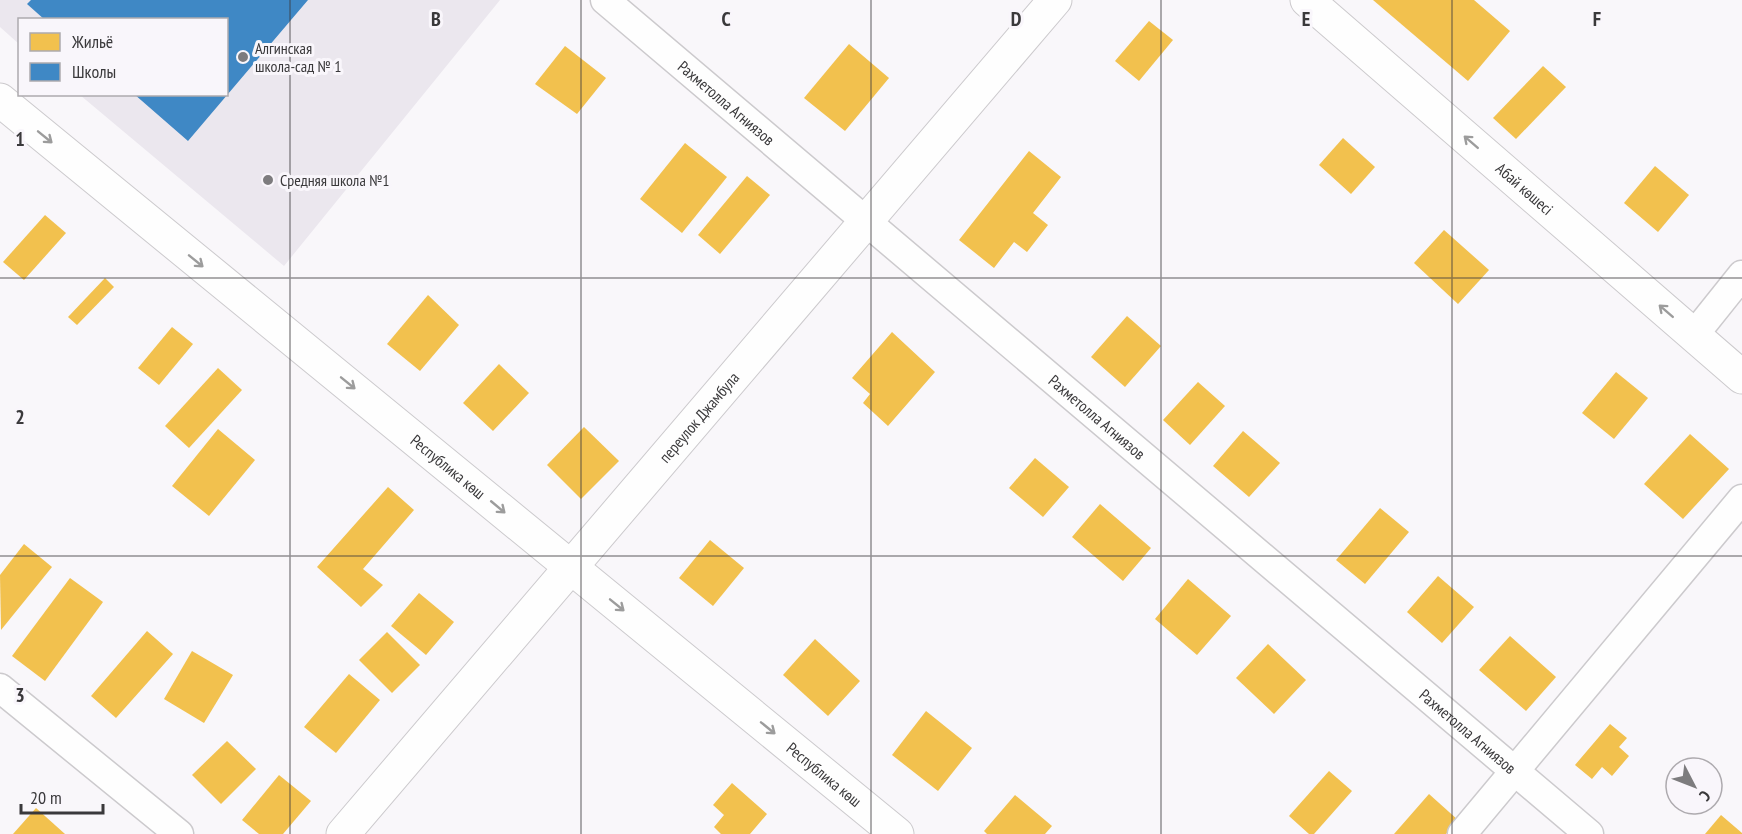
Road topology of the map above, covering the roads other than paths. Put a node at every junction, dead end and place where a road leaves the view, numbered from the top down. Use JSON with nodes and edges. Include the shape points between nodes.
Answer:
{"nodes":[{"id":1,"x":605,"y":0,"type":"edge"},
{"id":2,"x":1055,"y":0,"type":"edge"},
{"id":3,"x":1307,"y":0,"type":"edge"},
{"id":4,"x":0,"y":100,"type":"edge"},
{"id":5,"x":866,"y":222,"type":"junction"},
{"id":6,"x":1742,"y":275,"type":"edge"},
{"id":7,"x":1694,"y":335,"type":"junction"},
{"id":8,"x":1742,"y":377,"type":"edge"},
{"id":9,"x":1742,"y":499,"type":"edge"},
{"id":10,"x":571,"y":568,"type":"junction"},
{"id":11,"x":0,"y":688,"type":"edge"},
{"id":12,"x":1515,"y":769,"type":"junction"},
{"id":13,"x":179,"y":834,"type":"edge"},
{"id":14,"x":343,"y":834,"type":"edge"},
{"id":15,"x":897,"y":834,"type":"edge"},
{"id":16,"x":1462,"y":834,"type":"edge"},
{"id":17,"x":1589,"y":834,"type":"edge"}],
"edges":[{"from":1,"to":5,"type":"street","name":"Рахметолла Агниязов"},
{"from":2,"to":5,"type":"main road","name":"переулок Джамбула"},
{"from":7,"to":3,"type":"main road","name":"Абай көшесі","one_way":true},
{"from":4,"to":10,"type":"main road","name":"Республика көш","one_way":true},
{"from":5,"to":10,"type":"main road","name":"переулок Джамбула"},
{"from":5,"to":12,"type":"street","name":"Рахметолла Агниязов"},
{"from":6,"to":7,"type":"street"},
{"from":7,"to":8,"type":"main road","name":"Абай көшесі"},
{"from":9,"to":12,"type":"street"},
{"from":10,"to":14,"type":"main road","name":"переулок Джамбула"},
{"from":10,"to":15,"type":"main road","name":"Республика көш","one_way":true},
{"from":11,"to":13,"type":"street"},
{"from":12,"to":16,"type":"street"},
{"from":12,"to":17,"type":"street","name":"Рахметолла Агниязов"}]}
